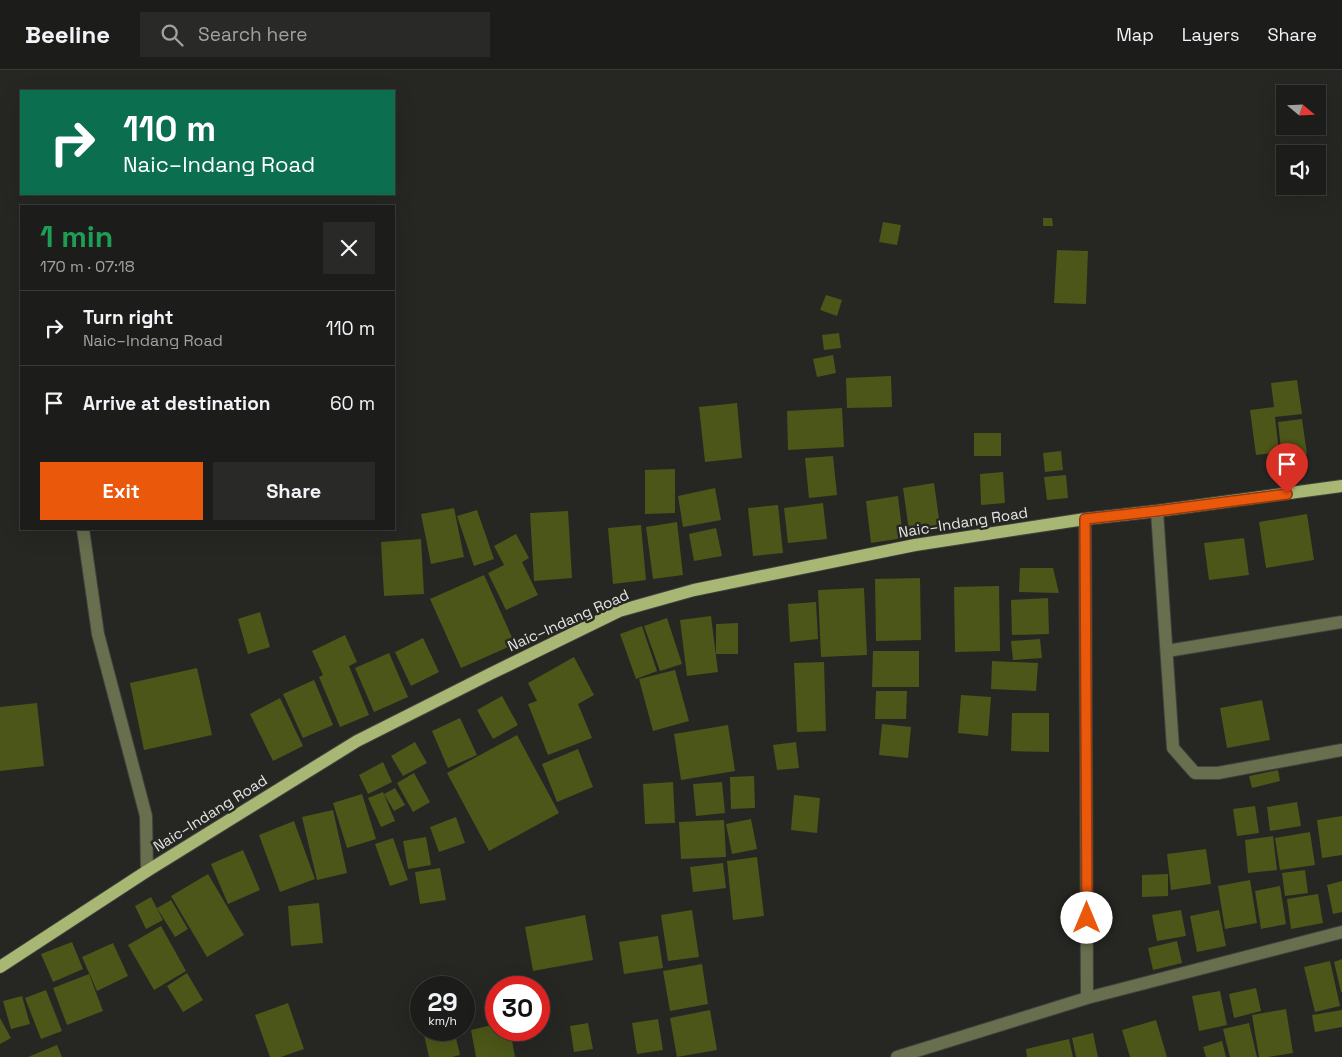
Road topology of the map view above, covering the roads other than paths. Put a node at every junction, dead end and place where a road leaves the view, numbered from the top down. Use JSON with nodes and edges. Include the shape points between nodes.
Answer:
{"nodes":[{"id":1,"x":1342,"y":486,"type":"edge"},
{"id":2,"x":1157,"y":511,"type":"junction"},
{"id":3,"x":1085,"y":519,"type":"junction"},
{"id":4,"x":83,"y":530,"type":"edge"},
{"id":5,"x":1342,"y":622,"type":"edge"},
{"id":6,"x":1167,"y":651,"type":"junction"},
{"id":7,"x":1342,"y":750,"type":"edge"},
{"id":8,"x":147,"y":871,"type":"junction"},
{"id":9,"x":1342,"y":932,"type":"edge"},
{"id":10,"x":0,"y":967,"type":"edge"},
{"id":11,"x":1087,"y":998,"type":"junction"},
{"id":12,"x":898,"y":1057,"type":"edge"}],
"edges":[{"from":1,"to":2,"type":"main road","name":"Naic–Indang Road"},
{"from":2,"to":3,"type":"main road","name":"Naic–Indang Road"},
{"from":2,"to":6,"type":"street"},
{"from":3,"to":8,"type":"main road","name":"Naic–Indang Road","via":[[905,547],[694,590],[619,611],[357,741]]},
{"from":3,"to":11,"type":"street"},
{"from":4,"to":8,"type":"street","via":[[98,634],[146,816]]},
{"from":5,"to":6,"type":"street"},
{"from":6,"to":7,"type":"street","via":[[1173,748],[1195,773],[1218,773]]},
{"from":8,"to":10,"type":"main road","name":"Naic–Indang Road"},
{"from":9,"to":11,"type":"street"},
{"from":11,"to":12,"type":"street"}]}
